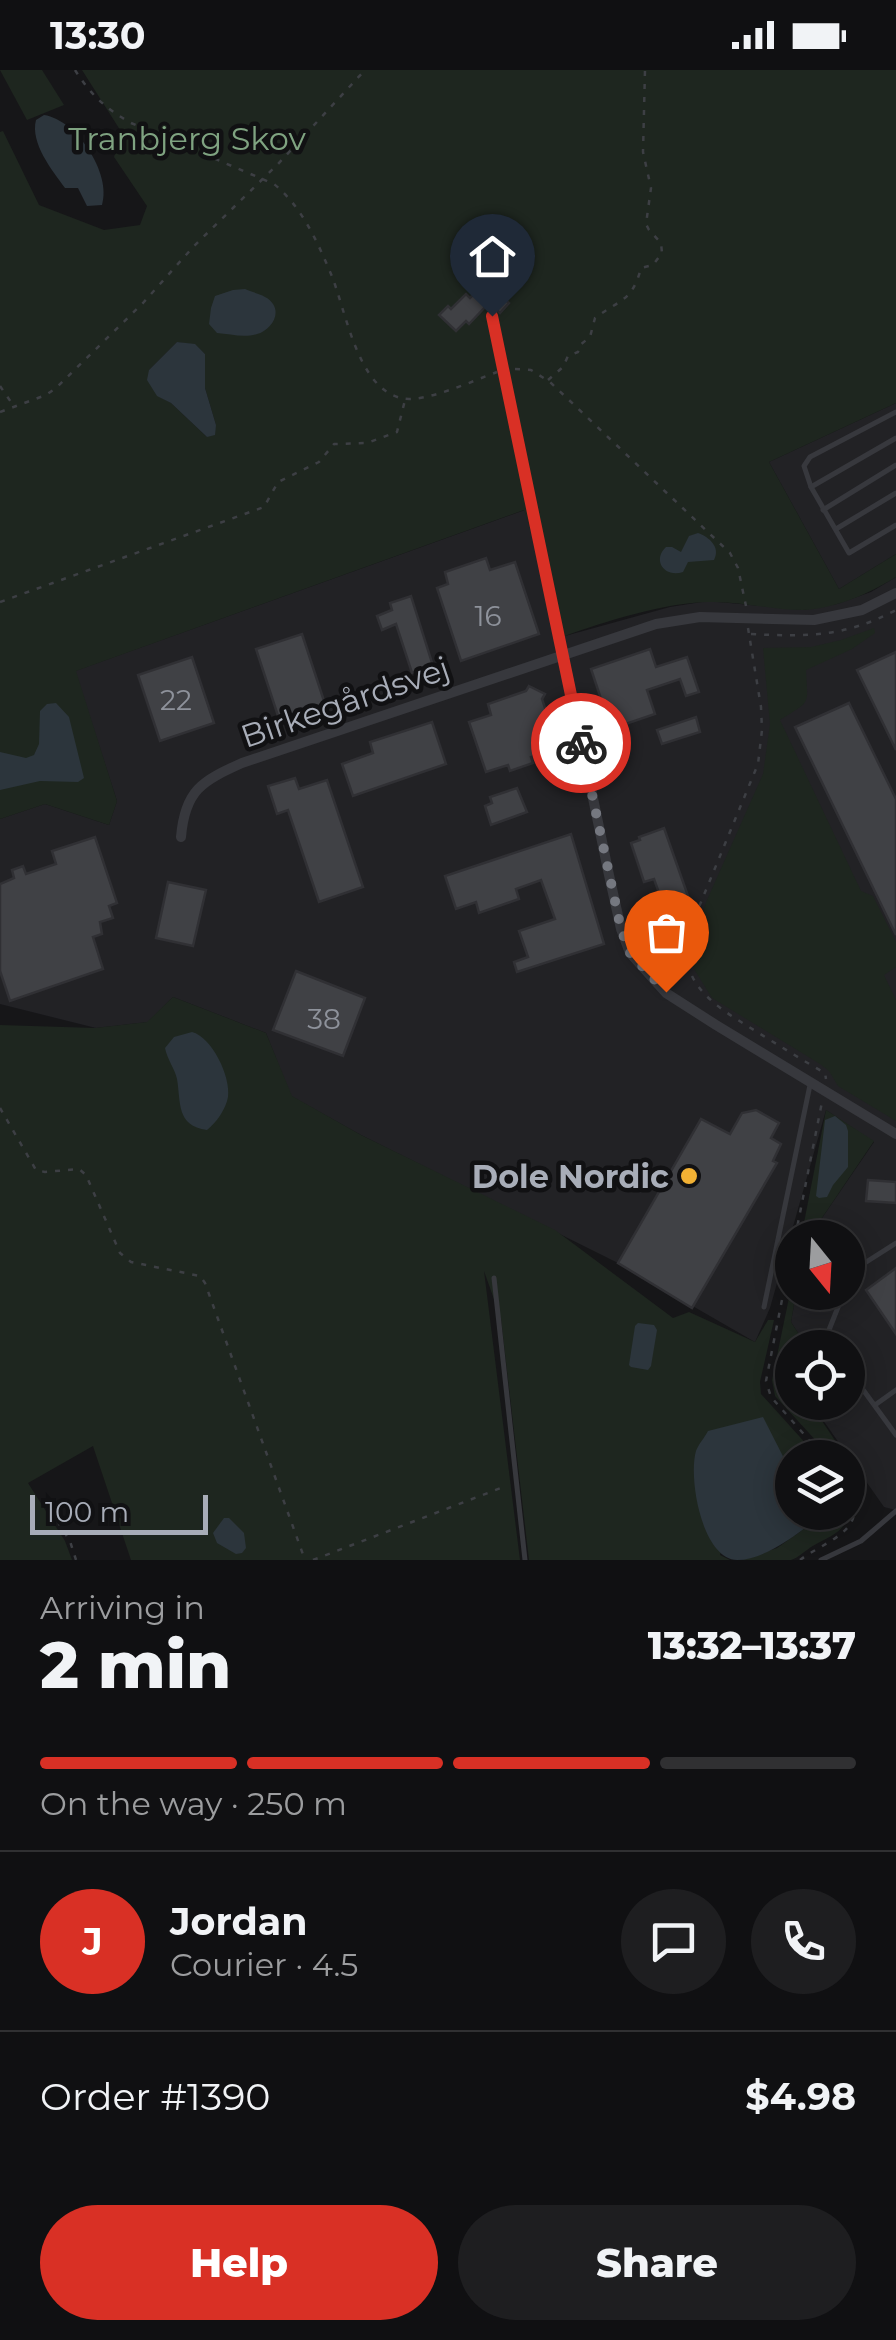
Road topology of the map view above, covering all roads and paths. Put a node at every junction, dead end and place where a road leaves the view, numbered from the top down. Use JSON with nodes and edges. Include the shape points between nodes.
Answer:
{"nodes":[{"id":1,"x":76,"y":70,"type":"edge"},
{"id":2,"x":365,"y":70,"type":"edge"},
{"id":3,"x":645,"y":70,"type":"edge"},
{"id":4,"x":263,"y":179,"type":"junction"},
{"id":5,"x":492,"y":316,"type":"dead end"},
{"id":6,"x":502,"y":370,"type":"junction"},
{"id":7,"x":547,"y":381,"type":"junction"},
{"id":8,"x":0,"y":386,"type":"edge"},
{"id":9,"x":405,"y":399,"type":"junction"},
{"id":10,"x":14,"y":406,"type":"junction"},
{"id":11,"x":0,"y":412,"type":"edge"},
{"id":12,"x":896,"y":412,"type":"edge"},
{"id":13,"x":896,"y":438,"type":"edge"},
{"id":14,"x":896,"y":465,"type":"edge"},
{"id":15,"x":812,"y":487,"type":"junction"},
{"id":16,"x":896,"y":494,"type":"edge"},
{"id":17,"x":823,"y":510,"type":"junction"},
{"id":18,"x":896,"y":525,"type":"edge"},
{"id":19,"x":836,"y":529,"type":"junction"},
{"id":20,"x":896,"y":593,"type":"edge"},
{"id":21,"x":0,"y":602,"type":"edge"},
{"id":22,"x":746,"y":619,"type":"junction"},
{"id":23,"x":563,"y":654,"type":"junction"},
{"id":24,"x":181,"y":837,"type":"dead end"},
{"id":25,"x":810,"y":1082,"type":"junction"},
{"id":26,"x":824,"y":1091,"type":"junction"},
{"id":27,"x":0,"y":1108,"type":"edge"},
{"id":28,"x":896,"y":1134,"type":"edge"},
{"id":29,"x":799,"y":1220,"type":"edge"},
{"id":30,"x":896,"y":1243,"type":"edge"},
{"id":31,"x":865,"y":1263,"type":"edge"},
{"id":32,"x":494,"y":1278,"type":"dead end"},
{"id":33,"x":764,"y":1307,"type":"dead end"},
{"id":34,"x":780,"y":1310,"type":"edge"},
{"id":35,"x":896,"y":1390,"type":"edge"},
{"id":36,"x":865,"y":1392,"type":"edge"},
{"id":37,"x":875,"y":1405,"type":"junction"},
{"id":38,"x":896,"y":1436,"type":"edge"},
{"id":39,"x":809,"y":1440,"type":"edge"},
{"id":40,"x":517,"y":1482,"type":"junction"},
{"id":41,"x":50,"y":1510,"type":"dead end"},
{"id":42,"x":896,"y":1511,"type":"edge"},
{"id":43,"x":847,"y":1530,"type":"edge"},
{"id":44,"x":76,"y":1560,"type":"edge"},
{"id":45,"x":305,"y":1560,"type":"edge"},
{"id":46,"x":314,"y":1560,"type":"edge"},
{"id":47,"x":525,"y":1560,"type":"edge"},
{"id":48,"x":800,"y":1560,"type":"edge"},
{"id":49,"x":822,"y":1560,"type":"edge"}],
"edges":[{"from":1,"to":4,"type":"path","via":[[114,114]]},
{"from":2,"to":4,"type":"path"},
{"from":3,"to":7,"type":"path","via":[[644,152],[651,188],[646,224],[662,253],[654,265],[641,268],[628,296],[595,318],[590,337]]},
{"from":4,"to":9,"type":"path","via":[[289,196],[307,222],[372,378]]},
{"from":4,"to":10,"type":"path","via":[[56,388]]},
{"from":5,"to":6,"type":"lane"},
{"from":6,"to":7,"type":"path","via":[[531,370]]},
{"from":6,"to":9,"type":"path"},
{"from":6,"to":23,"type":"lane"},
{"from":7,"to":22,"type":"path","via":[[730,553]]},
{"from":8,"to":10,"type":"path"},
{"from":9,"to":21,"type":"path","via":[[397,432],[367,444],[334,444],[319,462],[278,482],[264,507]]},
{"from":10,"to":11,"type":"path"},
{"from":12,"to":15,"type":"lane","via":[[810,457],[804,471]]},
{"from":13,"to":15,"type":"lane"},
{"from":14,"to":17,"type":"lane"},
{"from":15,"to":17,"type":"lane"},
{"from":16,"to":19,"type":"lane"},
{"from":17,"to":19,"type":"lane"},
{"from":18,"to":19,"type":"lane","via":[[850,553]]},
{"from":20,"to":22,"type":"street","name":"Birkegårdsvej","via":[[862,610],[814,620]]},
{"from":22,"to":23,"type":"street","name":"Birkegårdsvej","via":[[678,619]]},
{"from":22,"to":26,"type":"path","via":[[761,749],[689,931],[688,960],[710,1000],[825,1073]]},
{"from":23,"to":24,"type":"street","name":"Birkegårdsvej","via":[[222,772],[191,796]]},
{"from":23,"to":25,"type":"street","via":[[630,953],[666,992]]},
{"from":25,"to":26,"type":"street"},
{"from":25,"to":33,"type":"lane"},
{"from":26,"to":28,"type":"street"},
{"from":26,"to":29,"type":"path"},
{"from":27,"to":45,"type":"path","via":[[36,1170],[79,1168],[86,1175],[120,1253],[131,1262],[200,1276]]},
{"from":30,"to":31,"type":"lane"},
{"from":32,"to":40,"type":"lane"},
{"from":34,"to":39,"type":"path","via":[[767,1389]]},
{"from":35,"to":37,"type":"lane"},
{"from":36,"to":37,"type":"lane"},
{"from":37,"to":38,"type":"lane"},
{"from":40,"to":46,"type":"path"},
{"from":40,"to":47,"type":"lane"},
{"from":41,"to":44,"type":"path"},
{"from":42,"to":49,"type":"lane","via":[[861,1541]]},
{"from":43,"to":48,"type":"path"}]}
